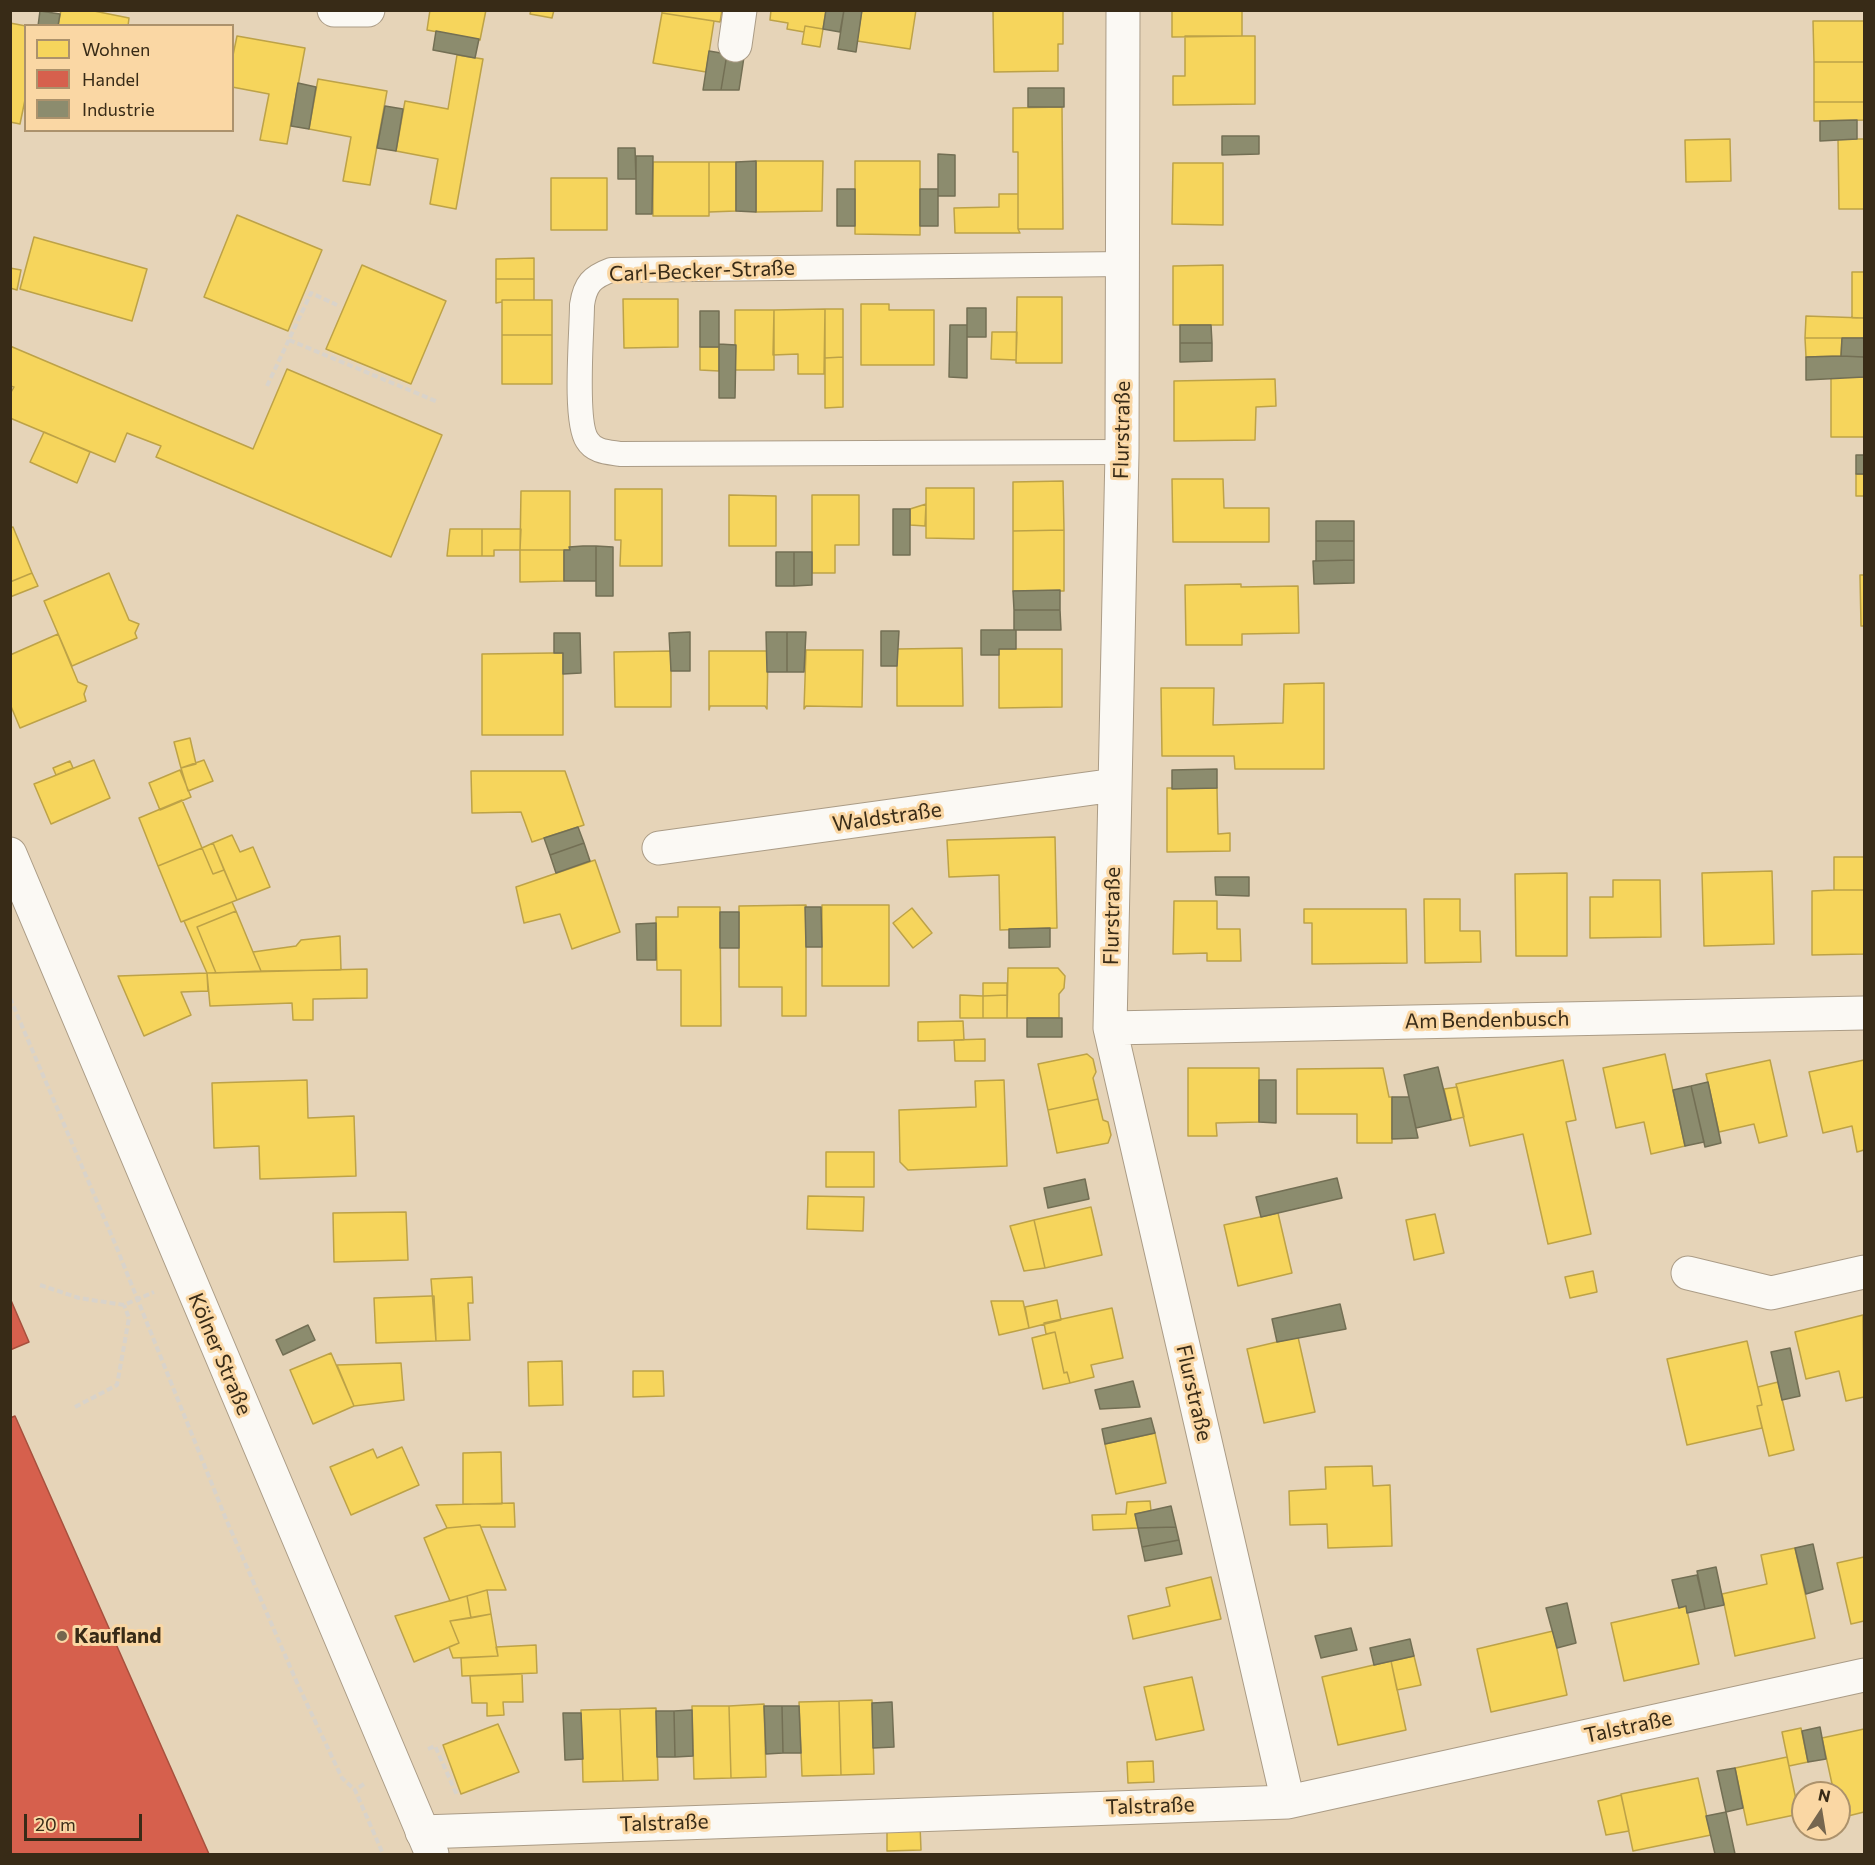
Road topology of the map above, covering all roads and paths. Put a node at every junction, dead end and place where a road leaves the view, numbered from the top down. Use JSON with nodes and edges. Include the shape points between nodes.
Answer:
{"nodes":[{"id":1,"x":334,"y":10,"type":"edge"},
{"id":2,"x":368,"y":10,"type":"edge"},
{"id":3,"x":740,"y":10,"type":"edge"},
{"id":4,"x":1123,"y":10,"type":"edge"},
{"id":5,"x":735,"y":45,"type":"dead end"},
{"id":6,"x":1123,"y":264,"type":"junction"},
{"id":7,"x":337,"y":304,"type":"dead end"},
{"id":8,"x":289,"y":340,"type":"junction"},
{"id":9,"x":267,"y":386,"type":"dead end"},
{"id":10,"x":438,"y":402,"type":"dead end"},
{"id":11,"x":1122,"y":452,"type":"junction"},
{"id":12,"x":1115,"y":785,"type":"junction"},
{"id":13,"x":659,"y":848,"type":"dead end"},
{"id":14,"x":10,"y":854,"type":"edge"},
{"id":15,"x":10,"y":998,"type":"edge"},
{"id":16,"x":1864,"y":1013,"type":"edge"},
{"id":17,"x":1110,"y":1028,"type":"junction"},
{"id":18,"x":1864,"y":1272,"type":"edge"},
{"id":19,"x":1688,"y":1273,"type":"dead end"},
{"id":20,"x":40,"y":1285,"type":"dead end"},
{"id":21,"x":75,"y":1407,"type":"dead end"},
{"id":22,"x":1864,"y":1675,"type":"edge"},
{"id":23,"x":355,"y":1790,"type":"dead end"},
{"id":24,"x":1288,"y":1802,"type":"junction"},
{"id":25,"x":427,"y":1843,"type":"edge"}],
"edges":[{"from":1,"to":2,"type":"street"},
{"from":3,"to":5,"type":"street"},
{"from":4,"to":6,"type":"street","name":"Flurstraße"},
{"from":6,"to":11,"type":"street","name":"Flurstraße"},
{"from":6,"to":11,"type":"lane","name":"Carl-Becker-Straße","via":[[611,270],[595,276],[585,288],[581,421],[587,440],[597,450],[620,454]]},
{"from":7,"to":8,"type":"path","via":[[311,293]]},
{"from":8,"to":9,"type":"path"},
{"from":8,"to":10,"type":"path"},
{"from":11,"to":12,"type":"street","name":"Flurstraße"},
{"from":12,"to":13,"type":"street","name":"Waldstraße"},
{"from":12,"to":17,"type":"street","name":"Flurstraße"},
{"from":14,"to":25,"type":"street","name":"Kölner Straße"},
{"from":15,"to":23,"type":"path","via":[[298,1685],[342,1778]]},
{"from":16,"to":17,"type":"street","name":"Am Bendenbusch"},
{"from":17,"to":24,"type":"street","name":"Flurstraße"},
{"from":18,"to":19,"type":"street","via":[[1770,1293]]},
{"from":20,"to":21,"type":"path","via":[[79,1298],[124,1305],[129,1318],[117,1385]]},
{"from":22,"to":24,"type":"street","name":"Talstraße"},
{"from":24,"to":25,"type":"street","name":"Talstraße","via":[[512,1829]]}]}
